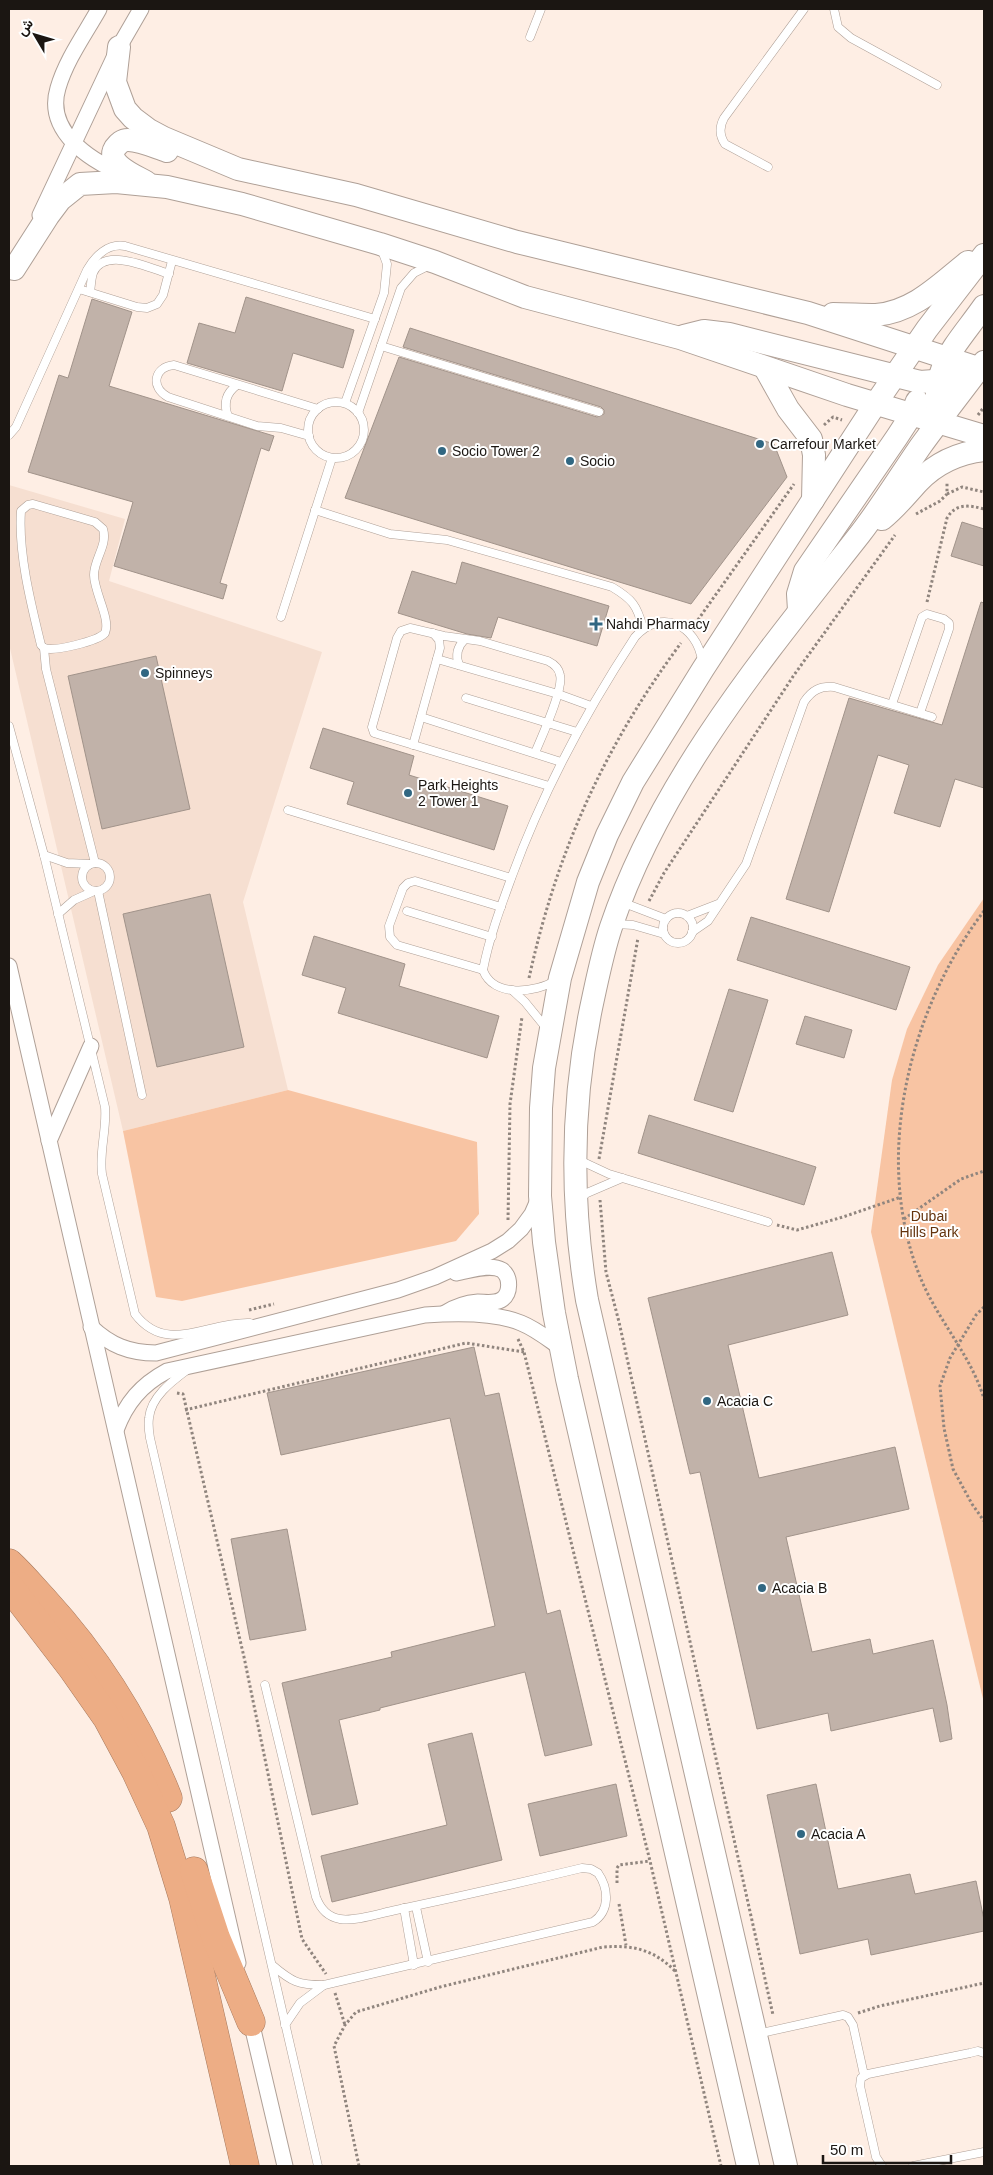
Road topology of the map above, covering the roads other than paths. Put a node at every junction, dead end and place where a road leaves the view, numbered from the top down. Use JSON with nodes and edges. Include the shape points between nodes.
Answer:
{"nodes":[{"id":1,"x":99,"y":9,"type":"edge"},
{"id":2,"x":141,"y":9,"type":"edge"},
{"id":3,"x":541,"y":9,"type":"edge"},
{"id":4,"x":804,"y":9,"type":"edge"},
{"id":5,"x":834,"y":9,"type":"edge"},
{"id":6,"x":530,"y":37,"type":"dead end"},
{"id":7,"x":120,"y":47,"type":"junction"},
{"id":8,"x":937,"y":86,"type":"dead end"},
{"id":9,"x":72,"y":142,"type":"junction"},
{"id":10,"x":768,"y":167,"type":"dead end"},
{"id":11,"x":238,"y":169,"type":"junction"},
{"id":12,"x":150,"y":184,"type":"junction"},
{"id":13,"x":380,"y":244,"type":"junction"},
{"id":14,"x":984,"y":249,"type":"edge"},
{"id":15,"x":984,"y":255,"type":"edge"},
{"id":16,"x":172,"y":262,"type":"junction"},
{"id":17,"x":435,"y":262,"type":"junction"},
{"id":18,"x":11,"y":274,"type":"edge"},
{"id":19,"x":168,"y":274,"type":"junction"},
{"id":20,"x":79,"y":289,"type":"junction"},
{"id":21,"x":90,"y":292,"type":"junction"},
{"id":22,"x":984,"y":306,"type":"edge"},
{"id":23,"x":808,"y":313,"type":"junction"},
{"id":24,"x":375,"y":319,"type":"junction"},
{"id":25,"x":680,"y":338,"type":"junction"},
{"id":26,"x":381,"y":346,"type":"junction"},
{"id":27,"x":914,"y":348,"type":"junction"},
{"id":28,"x":947,"y":358,"type":"junction"},
{"id":29,"x":983,"y":367,"type":"edge"},
{"id":30,"x":765,"y":368,"type":"junction"},
{"id":31,"x":894,"y":377,"type":"junction"},
{"id":32,"x":237,"y":384,"type":"junction"},
{"id":33,"x":925,"y":393,"type":"junction"},
{"id":34,"x":974,"y":393,"type":"edge"},
{"id":35,"x":345,"y":403,"type":"junction"},
{"id":36,"x":876,"y":403,"type":"junction"},
{"id":37,"x":318,"y":410,"type":"junction"},
{"id":38,"x":599,"y":412,"type":"dead end"},
{"id":39,"x":358,"y":413,"type":"junction"},
{"id":40,"x":228,"y":416,"type":"junction"},
{"id":41,"x":940,"y":422,"type":"junction"},
{"id":42,"x":9,"y":434,"type":"edge"},
{"id":43,"x":309,"y":436,"type":"junction"},
{"id":44,"x":984,"y":436,"type":"edge"},
{"id":45,"x":984,"y":450,"type":"edge"},
{"id":46,"x":332,"y":458,"type":"junction"},
{"id":47,"x":813,"y":500,"type":"junction"},
{"id":48,"x":315,"y":510,"type":"junction"},
{"id":49,"x":862,"y":532,"type":"junction"},
{"id":50,"x":799,"y":610,"type":"junction"},
{"id":51,"x":280,"y":617,"type":"dead end"},
{"id":52,"x":642,"y":628,"type":"junction"},
{"id":53,"x":433,"y":633,"type":"junction"},
{"id":54,"x":465,"y":639,"type":"junction"},
{"id":55,"x":44,"y":648,"type":"junction"},
{"id":56,"x":437,"y":659,"type":"junction"},
{"id":57,"x":459,"y":665,"type":"junction"},
{"id":58,"x":702,"y":669,"type":"junction"},
{"id":59,"x":558,"y":694,"type":"junction"},
{"id":60,"x":466,"y":698,"type":"dead end"},
{"id":61,"x":892,"y":704,"type":"junction"},
{"id":62,"x":591,"y":706,"type":"junction"},
{"id":63,"x":920,"y":713,"type":"junction"},
{"id":64,"x":422,"y":717,"type":"junction"},
{"id":65,"x":932,"y":717,"type":"dead end"},
{"id":66,"x":546,"y":723,"type":"junction"},
{"id":67,"x":9,"y":726,"type":"edge"},
{"id":68,"x":577,"y":732,"type":"junction"},
{"id":69,"x":413,"y":745,"type":"junction"},
{"id":70,"x":535,"y":754,"type":"junction"},
{"id":71,"x":561,"y":762,"type":"junction"},
{"id":72,"x":549,"y":786,"type":"junction"},
{"id":73,"x":288,"y":810,"type":"dead end"},
{"id":74,"x":44,"y":856,"type":"junction"},
{"id":75,"x":92,"y":864,"type":"junction"},
{"id":76,"x":511,"y":878,"type":"junction"},
{"id":77,"x":95,"y":892,"type":"junction"},
{"id":78,"x":621,"y":903,"type":"junction"},
{"id":79,"x":718,"y":904,"type":"junction"},
{"id":80,"x":501,"y":907,"type":"junction"},
{"id":81,"x":407,"y":912,"type":"dead end"},
{"id":82,"x":58,"y":914,"type":"junction"},
{"id":83,"x":687,"y":916,"type":"junction"},
{"id":84,"x":666,"y":919,"type":"junction"},
{"id":85,"x":610,"y":928,"type":"junction"},
{"id":86,"x":692,"y":932,"type":"junction"},
{"id":87,"x":664,"y":934,"type":"junction"},
{"id":88,"x":492,"y":937,"type":"junction"},
{"id":89,"x":9,"y":966,"type":"edge"},
{"id":90,"x":483,"y":970,"type":"junction"},
{"id":91,"x":560,"y":978,"type":"junction"},
{"id":92,"x":512,"y":990,"type":"junction"},
{"id":93,"x":550,"y":1032,"type":"junction"},
{"id":94,"x":91,"y":1046,"type":"junction"},
{"id":95,"x":142,"y":1095,"type":"dead end"},
{"id":96,"x":49,"y":1141,"type":"junction"},
{"id":97,"x":575,"y":1158,"type":"junction"},
{"id":98,"x":622,"y":1178,"type":"junction"},
{"id":99,"x":540,"y":1196,"type":"junction"},
{"id":100,"x":575,"y":1203,"type":"junction"},
{"id":101,"x":768,"y":1222,"type":"road end"},
{"id":102,"x":435,"y":1277,"type":"junction"},
{"id":103,"x":444,"y":1314,"type":"junction"},
{"id":104,"x":264,"y":1326,"type":"junction"},
{"id":105,"x":91,"y":1327,"type":"junction"},
{"id":106,"x":560,"y":1348,"type":"junction"},
{"id":107,"x":200,"y":1364,"type":"junction"},
{"id":108,"x":116,"y":1430,"type":"junction"},
{"id":109,"x":9,"y":1563,"type":"edge"},
{"id":110,"x":9,"y":1586,"type":"edge"},
{"id":111,"x":265,"y":1685,"type":"dead end"},
{"id":112,"x":416,"y":1907,"type":"junction"},
{"id":113,"x":404,"y":1908,"type":"junction"},
{"id":114,"x":428,"y":1962,"type":"junction"},
{"id":115,"x":272,"y":1965,"type":"junction"},
{"id":116,"x":414,"y":1965,"type":"junction"},
{"id":117,"x":328,"y":1984,"type":"junction"},
{"id":118,"x":251,"y":2022,"type":"junction"},
{"id":119,"x":285,"y":2025,"type":"junction"},
{"id":120,"x":766,"y":2031,"type":"junction"},
{"id":121,"x":984,"y":2053,"type":"edge"},
{"id":122,"x":864,"y":2075,"type":"junction"},
{"id":123,"x":984,"y":2152,"type":"edge"},
{"id":124,"x":245,"y":2166,"type":"edge"},
{"id":125,"x":285,"y":2166,"type":"edge"},
{"id":126,"x":318,"y":2166,"type":"edge"},
{"id":127,"x":748,"y":2166,"type":"edge"},
{"id":128,"x":786,"y":2166,"type":"edge"},
{"id":129,"x":882,"y":2166,"type":"edge"},
{"id":130,"x":912,"y":2166,"type":"edge"}],
"edges":[{"from":1,"to":9,"type":"street","via":[[57,89],[58,116]]},
{"from":2,"to":7,"type":"street"},
{"from":3,"to":6,"type":"lane"},
{"from":4,"to":10,"type":"lane","via":[[720,128],[725,144]]},
{"from":5,"to":8,"type":"lane","via":[[838,27],[851,38]]},
{"from":7,"to":9,"type":"street"},
{"from":7,"to":11,"type":"main road","via":[[115,82],[125,108],[133,118],[164,138]]},
{"from":9,"to":12,"type":"street","via":[[102,164]]},
{"from":9,"to":18,"type":"street"},
{"from":11,"to":12,"type":"main road","via":[[215,166],[130,140],[119,144],[113,151],[116,162]]},
{"from":11,"to":23,"type":"main road","via":[[356,195],[517,242]]},
{"from":12,"to":13,"type":"main road","via":[[242,204]]},
{"from":12,"to":18,"type":"main road","via":[[80,184],[60,200]]},
{"from":13,"to":17,"type":"main road"},
{"from":13,"to":24,"type":"lane","via":[[387,274]]},
{"from":14,"to":23,"type":"main road","via":[[926,297],[895,311],[876,314]]},
{"from":15,"to":27,"type":"main road"},
{"from":16,"to":19,"type":"lane"},
{"from":16,"to":20,"type":"lane","via":[[125,246],[114,246],[95,258]]},
{"from":16,"to":24,"type":"lane"},
{"from":17,"to":25,"type":"main road","via":[[525,297]]},
{"from":17,"to":26,"type":"lane","via":[[414,272],[401,288]]},
{"from":19,"to":21,"type":"lane","via":[[111,259],[96,268]]},
{"from":19,"to":21,"type":"lane","via":[[160,300],[148,308]]},
{"from":20,"to":21,"type":"lane"},
{"from":20,"to":42,"type":"lane","via":[[16,427]]},
{"from":22,"to":28,"type":"main road"},
{"from":23,"to":27,"type":"main road"},
{"from":24,"to":35,"type":"lane"},
{"from":25,"to":30,"type":"main road"},
{"from":25,"to":31,"type":"main road","via":[[704,331],[729,334]]},
{"from":26,"to":38,"type":"lane"},
{"from":26,"to":39,"type":"lane"},
{"from":27,"to":28,"type":"main road"},
{"from":27,"to":31,"type":"main road"},
{"from":27,"to":33,"type":"main road"},
{"from":28,"to":29,"type":"main road"},
{"from":28,"to":33,"type":"main road"},
{"from":29,"to":33,"type":"main road"},
{"from":29,"to":34,"type":"main road"},
{"from":30,"to":36,"type":"main road"},
{"from":30,"to":47,"type":"main road","via":[[788,409],[811,439]]},
{"from":31,"to":33,"type":"main road"},
{"from":31,"to":36,"type":"main road"},
{"from":32,"to":37,"type":"lane"},
{"from":32,"to":40,"type":"lane","via":[[226,398]]},
{"from":32,"to":40,"type":"lane","via":[[174,365],[167,366],[157,375],[156,382],[162,393]]},
{"from":33,"to":34,"type":"main road"},
{"from":33,"to":36,"type":"main road"},
{"from":33,"to":41,"type":"main road","via":[[936,407]]},
{"from":33,"to":50,"type":"main road","via":[[805,571],[798,594]]},
{"from":34,"to":41,"type":"main road"},
{"from":35,"to":37,"type":"lane","via":[[326,404]]},
{"from":35,"to":39,"type":"lane"},
{"from":36,"to":47,"type":"main road"},
{"from":37,"to":43,"type":"lane","via":[[312,417]]},
{"from":39,"to":46,"type":"lane","via":[[363,421],[363,440],[350,454]]},
{"from":40,"to":43,"type":"lane","via":[[257,426],[281,428]]},
{"from":41,"to":44,"type":"main road"},
{"from":41,"to":49,"type":"main road"},
{"from":43,"to":46,"type":"lane","via":[[322,454]]},
{"from":45,"to":49,"type":"main road","via":[[946,460],[918,482],[891,512]]},
{"from":46,"to":48,"type":"lane"},
{"from":47,"to":58,"type":"main road"},
{"from":48,"to":51,"type":"lane"},
{"from":48,"to":52,"type":"lane","via":[[390,534],[448,540],[612,587],[633,602]]},
{"from":49,"to":50,"type":"main road"},
{"from":50,"to":78,"type":"main road","via":[[717,724],[669,800],[639,858]]},
{"from":52,"to":58,"type":"lane","via":[[666,622],[679,625],[697,642]]},
{"from":52,"to":62,"type":"lane"},
{"from":53,"to":54,"type":"lane"},
{"from":53,"to":56,"type":"lane","via":[[440,644]]},
{"from":53,"to":69,"type":"lane","via":[[410,628],[399,634],[372,727],[376,735]]},
{"from":54,"to":57,"type":"lane","via":[[458,648]]},
{"from":54,"to":59,"type":"lane","via":[[548,660],[560,675]]},
{"from":55,"to":55,"type":"lane","via":[[98,639],[105,633],[107,626],[94,581],[105,535],[95,522],[33,504],[21,512],[21,534]]},
{"from":55,"to":75,"type":"lane","via":[[46,669]]},
{"from":56,"to":57,"type":"lane"},
{"from":56,"to":64,"type":"lane"},
{"from":57,"to":59,"type":"lane"},
{"from":58,"to":91,"type":"main road","via":[[632,782],[607,835],[588,882]]},
{"from":59,"to":62,"type":"lane"},
{"from":59,"to":66,"type":"lane"},
{"from":60,"to":66,"type":"lane"},
{"from":61,"to":63,"type":"lane"},
{"from":61,"to":63,"type":"lane","via":[[924,615],[944,619],[949,626]]},
{"from":61,"to":79,"type":"lane","via":[[825,686],[809,695],[746,864]]},
{"from":62,"to":68,"type":"lane"},
{"from":63,"to":65,"type":"lane"},
{"from":64,"to":69,"type":"lane"},
{"from":64,"to":70,"type":"lane"},
{"from":66,"to":68,"type":"lane"},
{"from":66,"to":70,"type":"lane"},
{"from":67,"to":74,"type":"lane"},
{"from":68,"to":71,"type":"lane"},
{"from":69,"to":72,"type":"lane"},
{"from":70,"to":71,"type":"lane"},
{"from":71,"to":72,"type":"lane"},
{"from":72,"to":76,"type":"lane"},
{"from":73,"to":76,"type":"lane"},
{"from":74,"to":75,"type":"lane","via":[[67,863]]},
{"from":74,"to":82,"type":"lane"},
{"from":75,"to":77,"type":"lane","via":[[84,868],[82,882]]},
{"from":75,"to":77,"type":"lane","via":[[105,866],[110,876],[107,886]]},
{"from":76,"to":80,"type":"lane"},
{"from":77,"to":82,"type":"lane","via":[[74,900]]},
{"from":77,"to":95,"type":"lane"},
{"from":78,"to":84,"type":"lane"},
{"from":78,"to":85,"type":"main road"},
{"from":79,"to":83,"type":"lane"},
{"from":79,"to":86,"type":"lane","via":[[708,921]]},
{"from":80,"to":88,"type":"lane"},
{"from":80,"to":90,"type":"lane","via":[[415,881],[403,888],[390,926],[390,936],[397,945]]},
{"from":81,"to":88,"type":"lane"},
{"from":82,"to":94,"type":"lane"},
{"from":83,"to":84,"type":"lane","via":[[678,913]]},
{"from":83,"to":86,"type":"lane","via":[[693,923]]},
{"from":84,"to":87,"type":"lane"},
{"from":85,"to":87,"type":"lane","via":[[618,923]]},
{"from":85,"to":97,"type":"main road","via":[[584,1040],[576,1102]]},
{"from":86,"to":87,"type":"lane","via":[[686,941],[676,943]]},
{"from":88,"to":90,"type":"lane"},
{"from":89,"to":96,"type":"street"},
{"from":90,"to":92,"type":"lane","via":[[489,980]]},
{"from":91,"to":92,"type":"lane","via":[[538,989]]},
{"from":91,"to":93,"type":"main road"},
{"from":92,"to":93,"type":"lane"},
{"from":93,"to":99,"type":"main road","via":[[541,1108]]},
{"from":94,"to":96,"type":"street"},
{"from":94,"to":104,"type":"lane","via":[[106,1118],[101,1151],[102,1174],[135,1314],[150,1330],[168,1336],[233,1324]]},
{"from":96,"to":105,"type":"street"},
{"from":97,"to":98,"type":"lane"},
{"from":97,"to":100,"type":"main road"},
{"from":98,"to":100,"type":"lane","via":[[587,1193]]},
{"from":98,"to":101,"type":"lane"},
{"from":99,"to":102,"type":"street","via":[[532,1214],[508,1242]]},
{"from":99,"to":106,"type":"main road","via":[[548,1276]]},
{"from":100,"to":120,"type":"main road","via":[[587,1300]]},
{"from":102,"to":103,"type":"street","via":[[493,1267],[508,1277],[507,1294],[500,1300],[467,1303]]},
{"from":102,"to":104,"type":"street"},
{"from":103,"to":106,"type":"street","via":[[497,1316],[520,1322]]},
{"from":103,"to":107,"type":"street","via":[[424,1315]]},
{"from":104,"to":105,"type":"street","via":[[167,1351],[144,1353],[115,1345]]},
{"from":105,"to":108,"type":"street"},
{"from":106,"to":127,"type":"main road"},
{"from":107,"to":108,"type":"street","via":[[167,1371],[152,1379],[130,1401]]},
{"from":107,"to":115,"type":"lane","via":[[162,1391],[149,1418],[150,1438]]},
{"from":108,"to":118,"type":"street"},
{"from":109,"to":118,"type":"highway","via":[[85,1648],[138,1730],[168,1796],[216,1938]]},
{"from":110,"to":124,"type":"highway","via":[[107,1718],[161,1826],[183,1898]]},
{"from":111,"to":113,"type":"lane","via":[[319,1905],[332,1916],[348,1920]]},
{"from":112,"to":113,"type":"lane"},
{"from":112,"to":114,"type":"lane"},
{"from":112,"to":114,"type":"lane","via":[[582,1868],[598,1873],[606,1899],[604,1910],[592,1922]]},
{"from":113,"to":116,"type":"lane"},
{"from":114,"to":116,"type":"lane"},
{"from":115,"to":117,"type":"lane","via":[[290,1981],[301,1985]]},
{"from":115,"to":119,"type":"lane"},
{"from":116,"to":117,"type":"lane"},
{"from":117,"to":119,"type":"lane","via":[[300,2003]]},
{"from":118,"to":125,"type":"street"},
{"from":119,"to":126,"type":"lane"},
{"from":120,"to":122,"type":"lane","via":[[843,2015],[848,2017],[852,2021]]},
{"from":120,"to":128,"type":"main road"},
{"from":121,"to":122,"type":"lane","via":[[978,2051]]},
{"from":122,"to":129,"type":"lane","via":[[860,2086],[876,2156]]},
{"from":123,"to":130,"type":"lane"}]}
